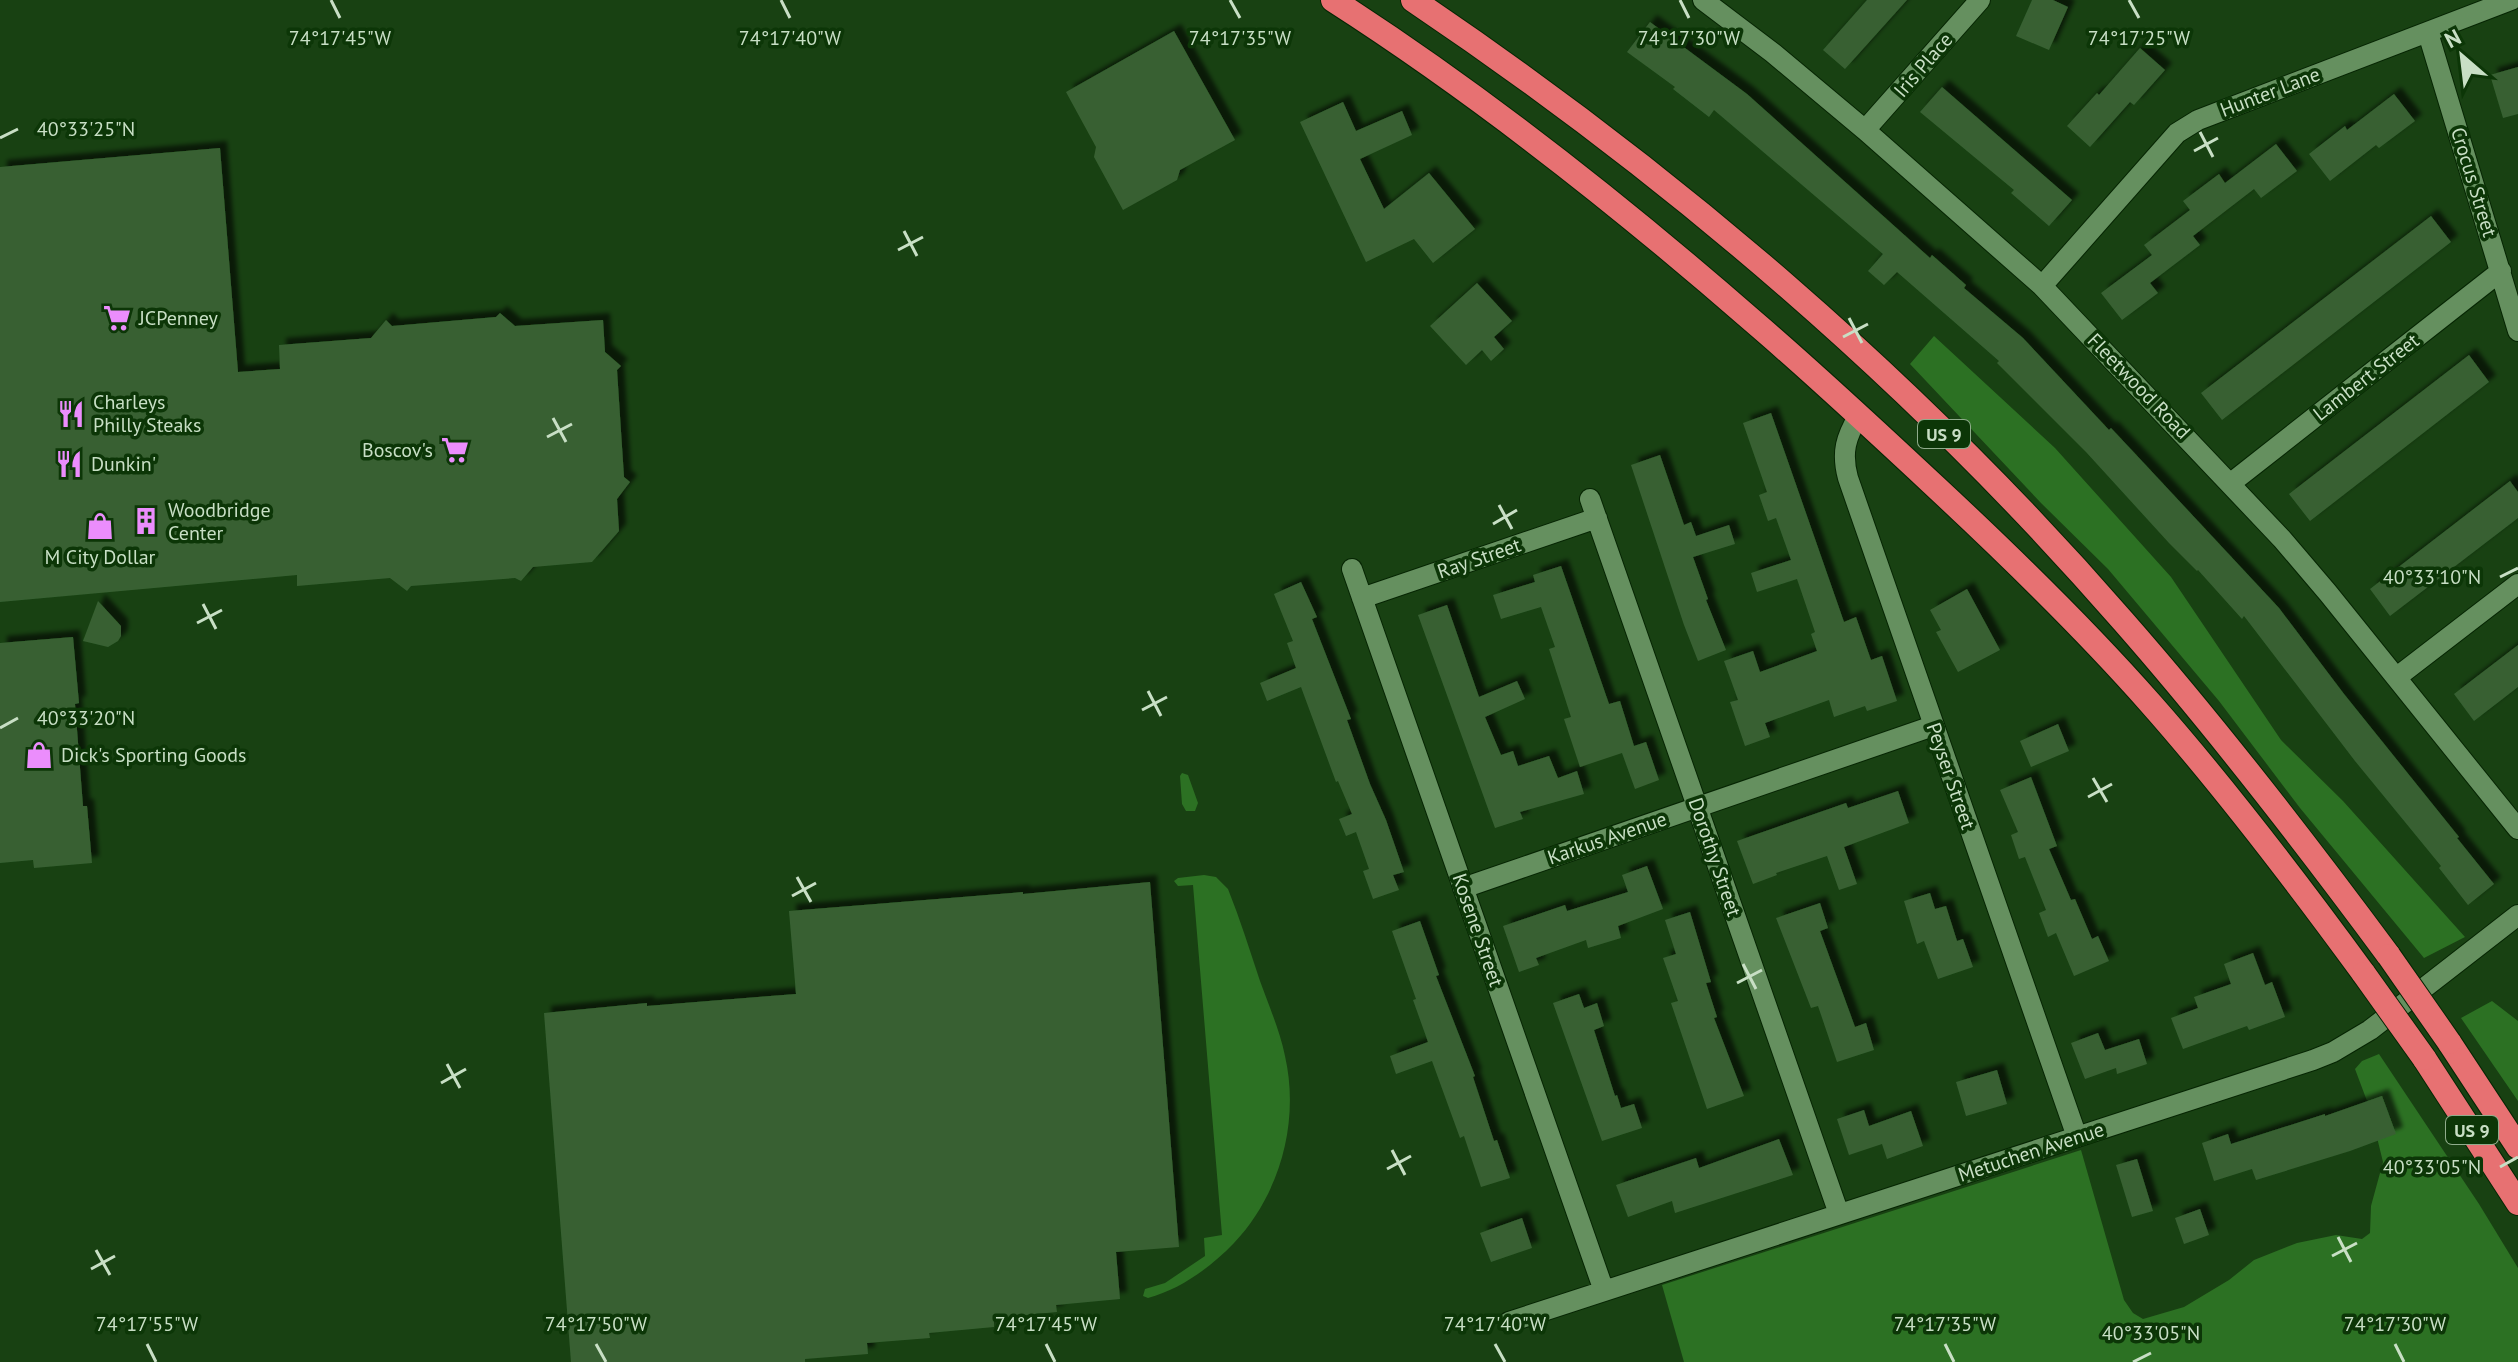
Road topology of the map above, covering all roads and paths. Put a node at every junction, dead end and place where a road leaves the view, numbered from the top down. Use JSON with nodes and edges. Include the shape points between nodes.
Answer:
{"nodes":[{"id":1,"x":1333,"y":0,"type":"edge"},
{"id":2,"x":1413,"y":0,"type":"edge"},
{"id":3,"x":1703,"y":0,"type":"edge"},
{"id":4,"x":1980,"y":0,"type":"edge"},
{"id":5,"x":2511,"y":0,"type":"edge"},
{"id":6,"x":2428,"y":33,"type":"junction"},
{"id":7,"x":1865,"y":130,"type":"junction"},
{"id":8,"x":2501,"y":271,"type":"junction"},
{"id":9,"x":2042,"y":286,"type":"junction"},
{"id":10,"x":2518,"y":331,"type":"edge"},
{"id":11,"x":1859,"y":415,"type":"junction"},
{"id":12,"x":2231,"y":483,"type":"junction"},
{"id":13,"x":1594,"y":508,"type":"joint"},
{"id":14,"x":1352,"y":569,"type":"dead end"},
{"id":15,"x":2518,"y":584,"type":"edge"},
{"id":16,"x":1362,"y":598,"type":"junction"},
{"id":17,"x":2397,"y":677,"type":"junction"},
{"id":18,"x":1933,"y":726,"type":"junction"},
{"id":19,"x":1697,"y":807,"type":"junction"},
{"id":20,"x":2518,"y":829,"type":"edge"},
{"id":21,"x":1463,"y":888,"type":"junction"},
{"id":22,"x":2518,"y":915,"type":"edge"},
{"id":23,"x":2077,"y":1137,"type":"junction"},
{"id":24,"x":2518,"y":1147,"type":"edge"},
{"id":25,"x":2518,"y":1203,"type":"edge"},
{"id":26,"x":1839,"y":1214,"type":"junction"},
{"id":27,"x":1604,"y":1291,"type":"junction"},
{"id":28,"x":1509,"y":1322,"type":"dead end"}],
"edges":[{"from":1,"to":11,"type":"highway","number":"US 9","via":[[1478,100],[1610,201]]},
{"from":2,"to":24,"type":"highway","number":"US 9","bridge":true,"via":[[1578,118],[1821,317],[2066,558],[2280,811],[2389,956]]},
{"from":3,"to":7,"type":"street","name":"Fleetwood Road"},
{"from":4,"to":7,"type":"street","name":"Iris Place"},
{"from":5,"to":6,"type":"street","name":"Hunter Lane"},
{"from":6,"to":8,"type":"street","name":"Crocus Street"},
{"from":6,"to":9,"type":"street","name":"Hunter Lane","via":[[2198,120],[2177,133]]},
{"from":7,"to":9,"type":"street","name":"Fleetwood Road"},
{"from":8,"to":10,"type":"street","name":"Crocus Street"},
{"from":8,"to":12,"type":"street","name":"Lambert Street"},
{"from":9,"to":12,"type":"street","name":"Fleetwood Road"},
{"from":11,"to":18,"type":"street","name":"Peyser Street","via":[[1845,441],[1844,464]]},
{"from":11,"to":25,"type":"highway","number":"US 9","bridge":true,"via":[[2037,583],[2151,704],[2364,974]]},
{"from":12,"to":17,"type":"street","name":"Fleetwood Road"},
{"from":13,"to":16,"type":"street","name":"Ray Street"},
{"from":13,"to":19,"type":"street","name":"Dorothy Street"},
{"from":14,"to":16,"type":"street","name":"Kosene Street"},
{"from":15,"to":17,"type":"street"},
{"from":16,"to":21,"type":"street","name":"Kosene Street"},
{"from":17,"to":20,"type":"street","name":"Fleetwood Road"},
{"from":18,"to":19,"type":"street","name":"Karkus Avenue"},
{"from":18,"to":23,"type":"street","name":"Peyser Street"},
{"from":19,"to":21,"type":"street","name":"Karkus Avenue"},
{"from":19,"to":26,"type":"street","name":"Dorothy Street"},
{"from":21,"to":27,"type":"street","name":"Kosene Street"},
{"from":22,"to":23,"type":"street","name":"Metuchen Avenue","via":[[2370,1030],[2333,1052]]},
{"from":23,"to":26,"type":"street","name":"Metuchen Avenue"},
{"from":26,"to":27,"type":"street","name":"Metuchen Avenue"},
{"from":27,"to":28,"type":"street","name":"Metuchen Avenue"}]}
